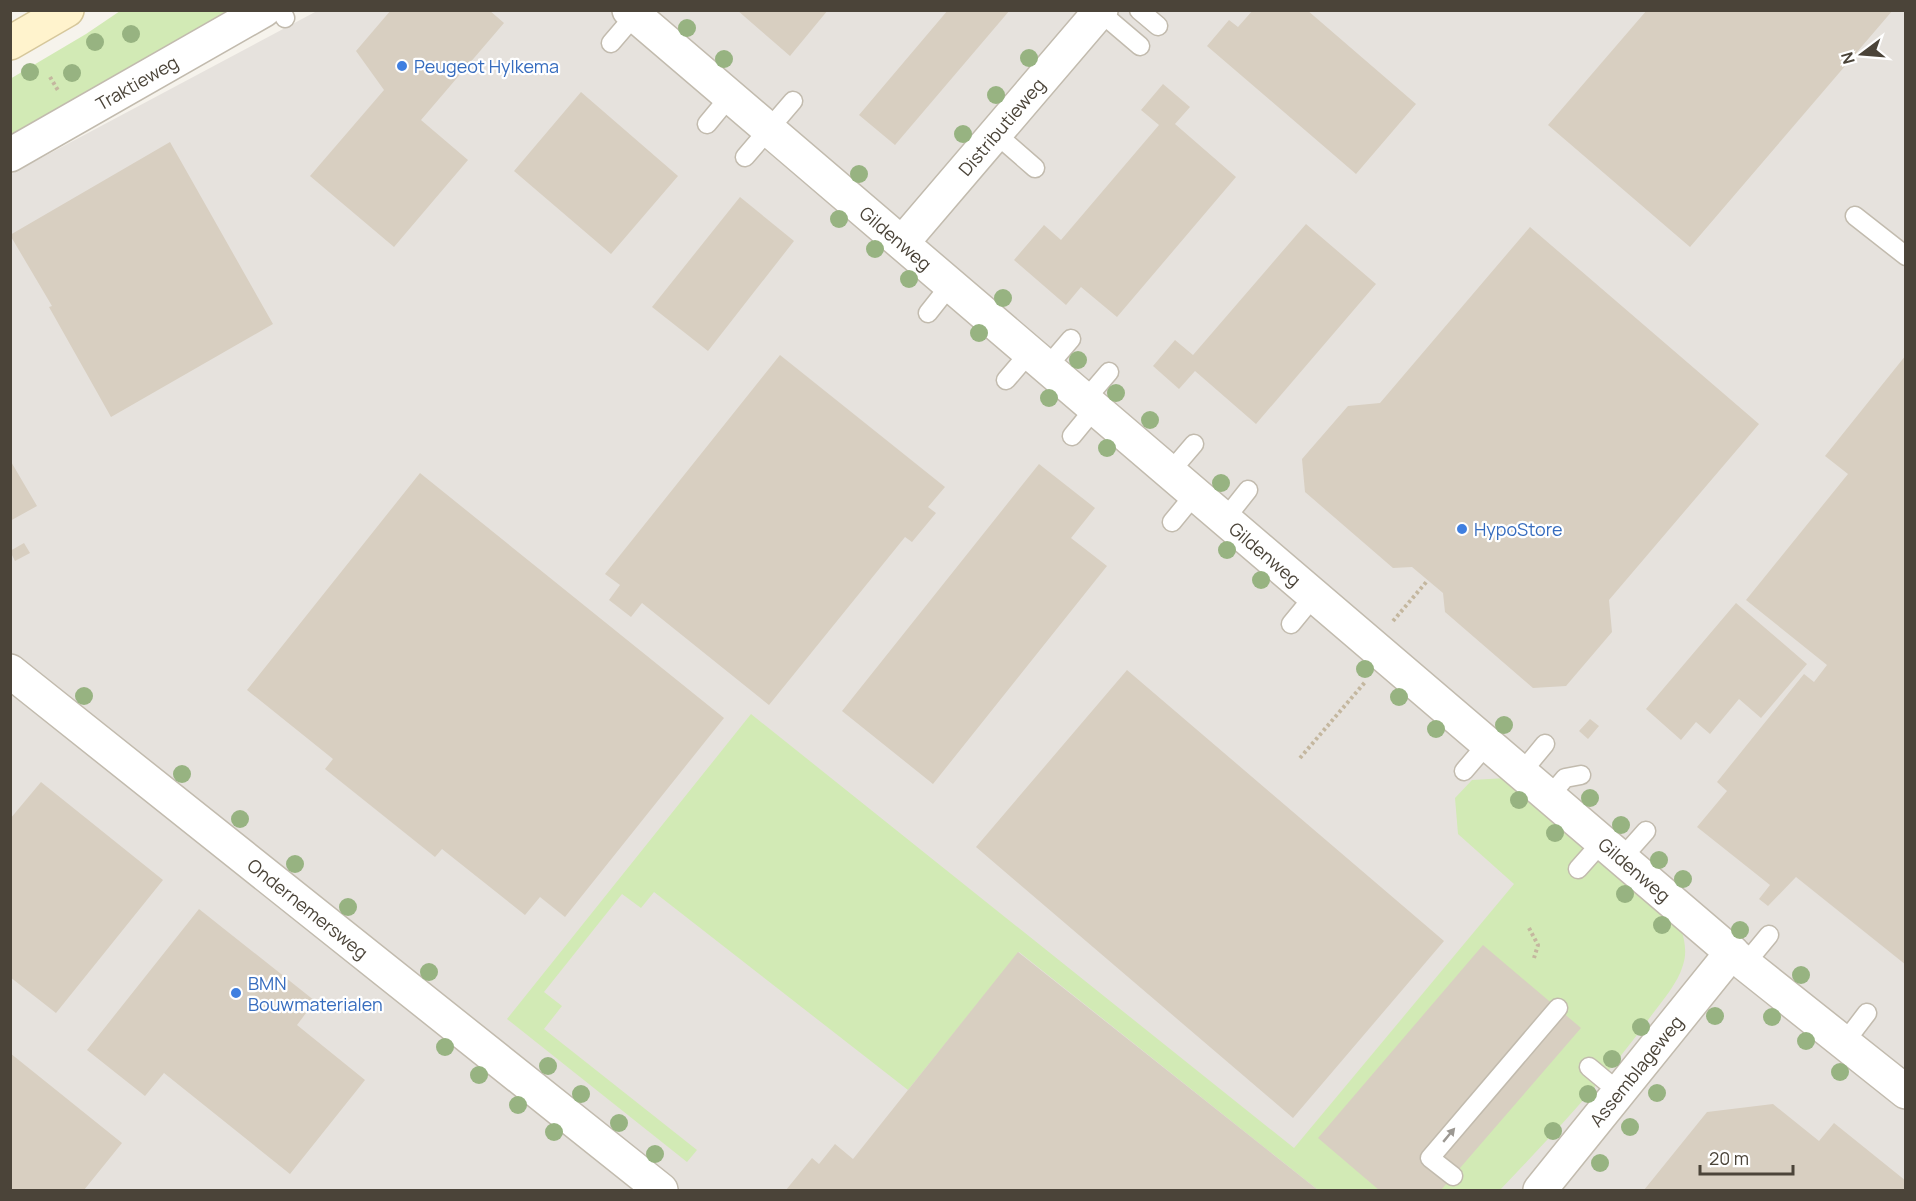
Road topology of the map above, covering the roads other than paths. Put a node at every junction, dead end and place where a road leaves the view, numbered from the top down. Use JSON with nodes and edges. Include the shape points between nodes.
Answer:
{"nodes":[{"id":1,"x":67,"y":10,"type":"edge"},
{"id":2,"x":1139,"y":10,"type":"edge"},
{"id":3,"x":1101,"y":11,"type":"edge"},
{"id":4,"x":276,"y":13,"type":"edge"},
{"id":5,"x":632,"y":13,"type":"edge"},
{"id":6,"x":1158,"y":26,"type":"dead end"},
{"id":7,"x":10,"y":42,"type":"edge"},
{"id":8,"x":611,"y":43,"type":"dead end"},
{"id":9,"x":1140,"y":46,"type":"dead end"},
{"id":10,"x":731,"y":95,"type":"junction"},
{"id":11,"x":793,"y":101,"type":"dead end"},
{"id":12,"x":707,"y":124,"type":"dead end"},
{"id":13,"x":769,"y":128,"type":"junction"},
{"id":14,"x":996,"y":134,"type":"junction"},
{"id":15,"x":10,"y":155,"type":"edge"},
{"id":16,"x":745,"y":157,"type":"dead end"},
{"id":17,"x":1035,"y":168,"type":"dead end"},
{"id":18,"x":1854,"y":216,"type":"dead end"},
{"id":19,"x":902,"y":243,"type":"junction"},
{"id":20,"x":1905,"y":256,"type":"edge"},
{"id":21,"x":951,"y":284,"type":"junction"},
{"id":22,"x":928,"y":312,"type":"dead end"},
{"id":23,"x":1071,"y":339,"type":"dead end"},
{"id":24,"x":1039,"y":359,"type":"junction"},
{"id":25,"x":1109,"y":372,"type":"dead end"},
{"id":26,"x":1006,"y":381,"type":"dead end"},
{"id":27,"x":1090,"y":404,"type":"junction"},
{"id":28,"x":1072,"y":436,"type":"dead end"},
{"id":29,"x":1194,"y":444,"type":"dead end"},
{"id":30,"x":1170,"y":472,"type":"junction"},
{"id":31,"x":1248,"y":490,"type":"dead end"},
{"id":32,"x":1196,"y":494,"type":"junction"},
{"id":33,"x":1225,"y":519,"type":"junction"},
{"id":34,"x":1172,"y":522,"type":"dead end"},
{"id":35,"x":1314,"y":596,"type":"junction"},
{"id":36,"x":1292,"y":624,"type":"dead end"},
{"id":37,"x":10,"y":671,"type":"edge"},
{"id":38,"x":1487,"y":744,"type":"junction"},
{"id":39,"x":1545,"y":744,"type":"dead end"},
{"id":40,"x":1464,"y":771,"type":"dead end"},
{"id":41,"x":1521,"y":773,"type":"junction"},
{"id":42,"x":1581,"y":775,"type":"dead end"},
{"id":43,"x":1549,"y":796,"type":"junction"},
{"id":44,"x":1646,"y":831,"type":"dead end"},
{"id":45,"x":1612,"y":850,"type":"junction"},
{"id":46,"x":1578,"y":869,"type":"dead end"},
{"id":47,"x":1768,"y":935,"type":"dead end"},
{"id":48,"x":1739,"y":958,"type":"junction"},
{"id":49,"x":1558,"y":1008,"type":"dead end"},
{"id":50,"x":1867,"y":1013,"type":"dead end"},
{"id":51,"x":1844,"y":1043,"type":"junction"},
{"id":52,"x":1589,"y":1067,"type":"dead end"},
{"id":53,"x":1618,"y":1092,"type":"junction"},
{"id":54,"x":1905,"y":1092,"type":"edge"},
{"id":55,"x":1453,"y":1176,"type":"dead end"},
{"id":56,"x":661,"y":1191,"type":"edge"},
{"id":57,"x":1540,"y":1191,"type":"edge"}],
"edges":[{"from":1,"to":7,"type":"main road"},
{"from":2,"to":6,"type":"lane"},
{"from":3,"to":9,"type":"lane"},
{"from":3,"to":14,"type":"street","name":"Distributieweg"},
{"from":4,"to":15,"type":"street","name":"Traktieweg","via":[[199,58]]},
{"from":5,"to":8,"type":"lane"},
{"from":5,"to":10,"type":"street","name":"Gildenweg"},
{"from":10,"to":12,"type":"lane"},
{"from":10,"to":13,"type":"street","name":"Gildenweg"},
{"from":11,"to":13,"type":"lane"},
{"from":13,"to":16,"type":"lane"},
{"from":13,"to":19,"type":"street","name":"Gildenweg"},
{"from":14,"to":17,"type":"lane"},
{"from":14,"to":19,"type":"street","name":"Distributieweg"},
{"from":18,"to":20,"type":"lane"},
{"from":19,"to":21,"type":"street","name":"Gildenweg"},
{"from":21,"to":22,"type":"lane"},
{"from":21,"to":24,"type":"street","name":"Gildenweg"},
{"from":23,"to":24,"type":"lane"},
{"from":24,"to":26,"type":"lane"},
{"from":24,"to":27,"type":"street","name":"Gildenweg"},
{"from":25,"to":27,"type":"lane"},
{"from":27,"to":28,"type":"lane"},
{"from":27,"to":30,"type":"street","name":"Gildenweg"},
{"from":29,"to":30,"type":"lane"},
{"from":30,"to":32,"type":"street","name":"Gildenweg"},
{"from":31,"to":33,"type":"lane"},
{"from":32,"to":33,"type":"street","name":"Gildenweg"},
{"from":32,"to":34,"type":"lane"},
{"from":33,"to":35,"type":"street","name":"Gildenweg"},
{"from":35,"to":36,"type":"lane"},
{"from":35,"to":38,"type":"street","name":"Gildenweg"},
{"from":37,"to":56,"type":"street","name":"Ondernemersweg"},
{"from":38,"to":40,"type":"lane"},
{"from":38,"to":41,"type":"street","name":"Gildenweg"},
{"from":39,"to":41,"type":"lane"},
{"from":41,"to":43,"type":"street","name":"Gildenweg"},
{"from":42,"to":43,"type":"lane","via":[[1565,778]]},
{"from":43,"to":45,"type":"street","name":"Gildenweg"},
{"from":44,"to":45,"type":"lane"},
{"from":45,"to":46,"type":"lane"},
{"from":45,"to":48,"type":"street","name":"Gildenweg"},
{"from":47,"to":48,"type":"lane"},
{"from":48,"to":51,"type":"street","name":"Gildenweg"},
{"from":48,"to":53,"type":"street","name":"Assemblageweg"},
{"from":55,"to":49,"type":"lane","one_way":true,"via":[[1430,1158]]},
{"from":50,"to":51,"type":"lane"},
{"from":51,"to":54,"type":"street","name":"Gildenweg"},
{"from":52,"to":53,"type":"lane"},
{"from":53,"to":57,"type":"street","name":"Assemblageweg"}]}
